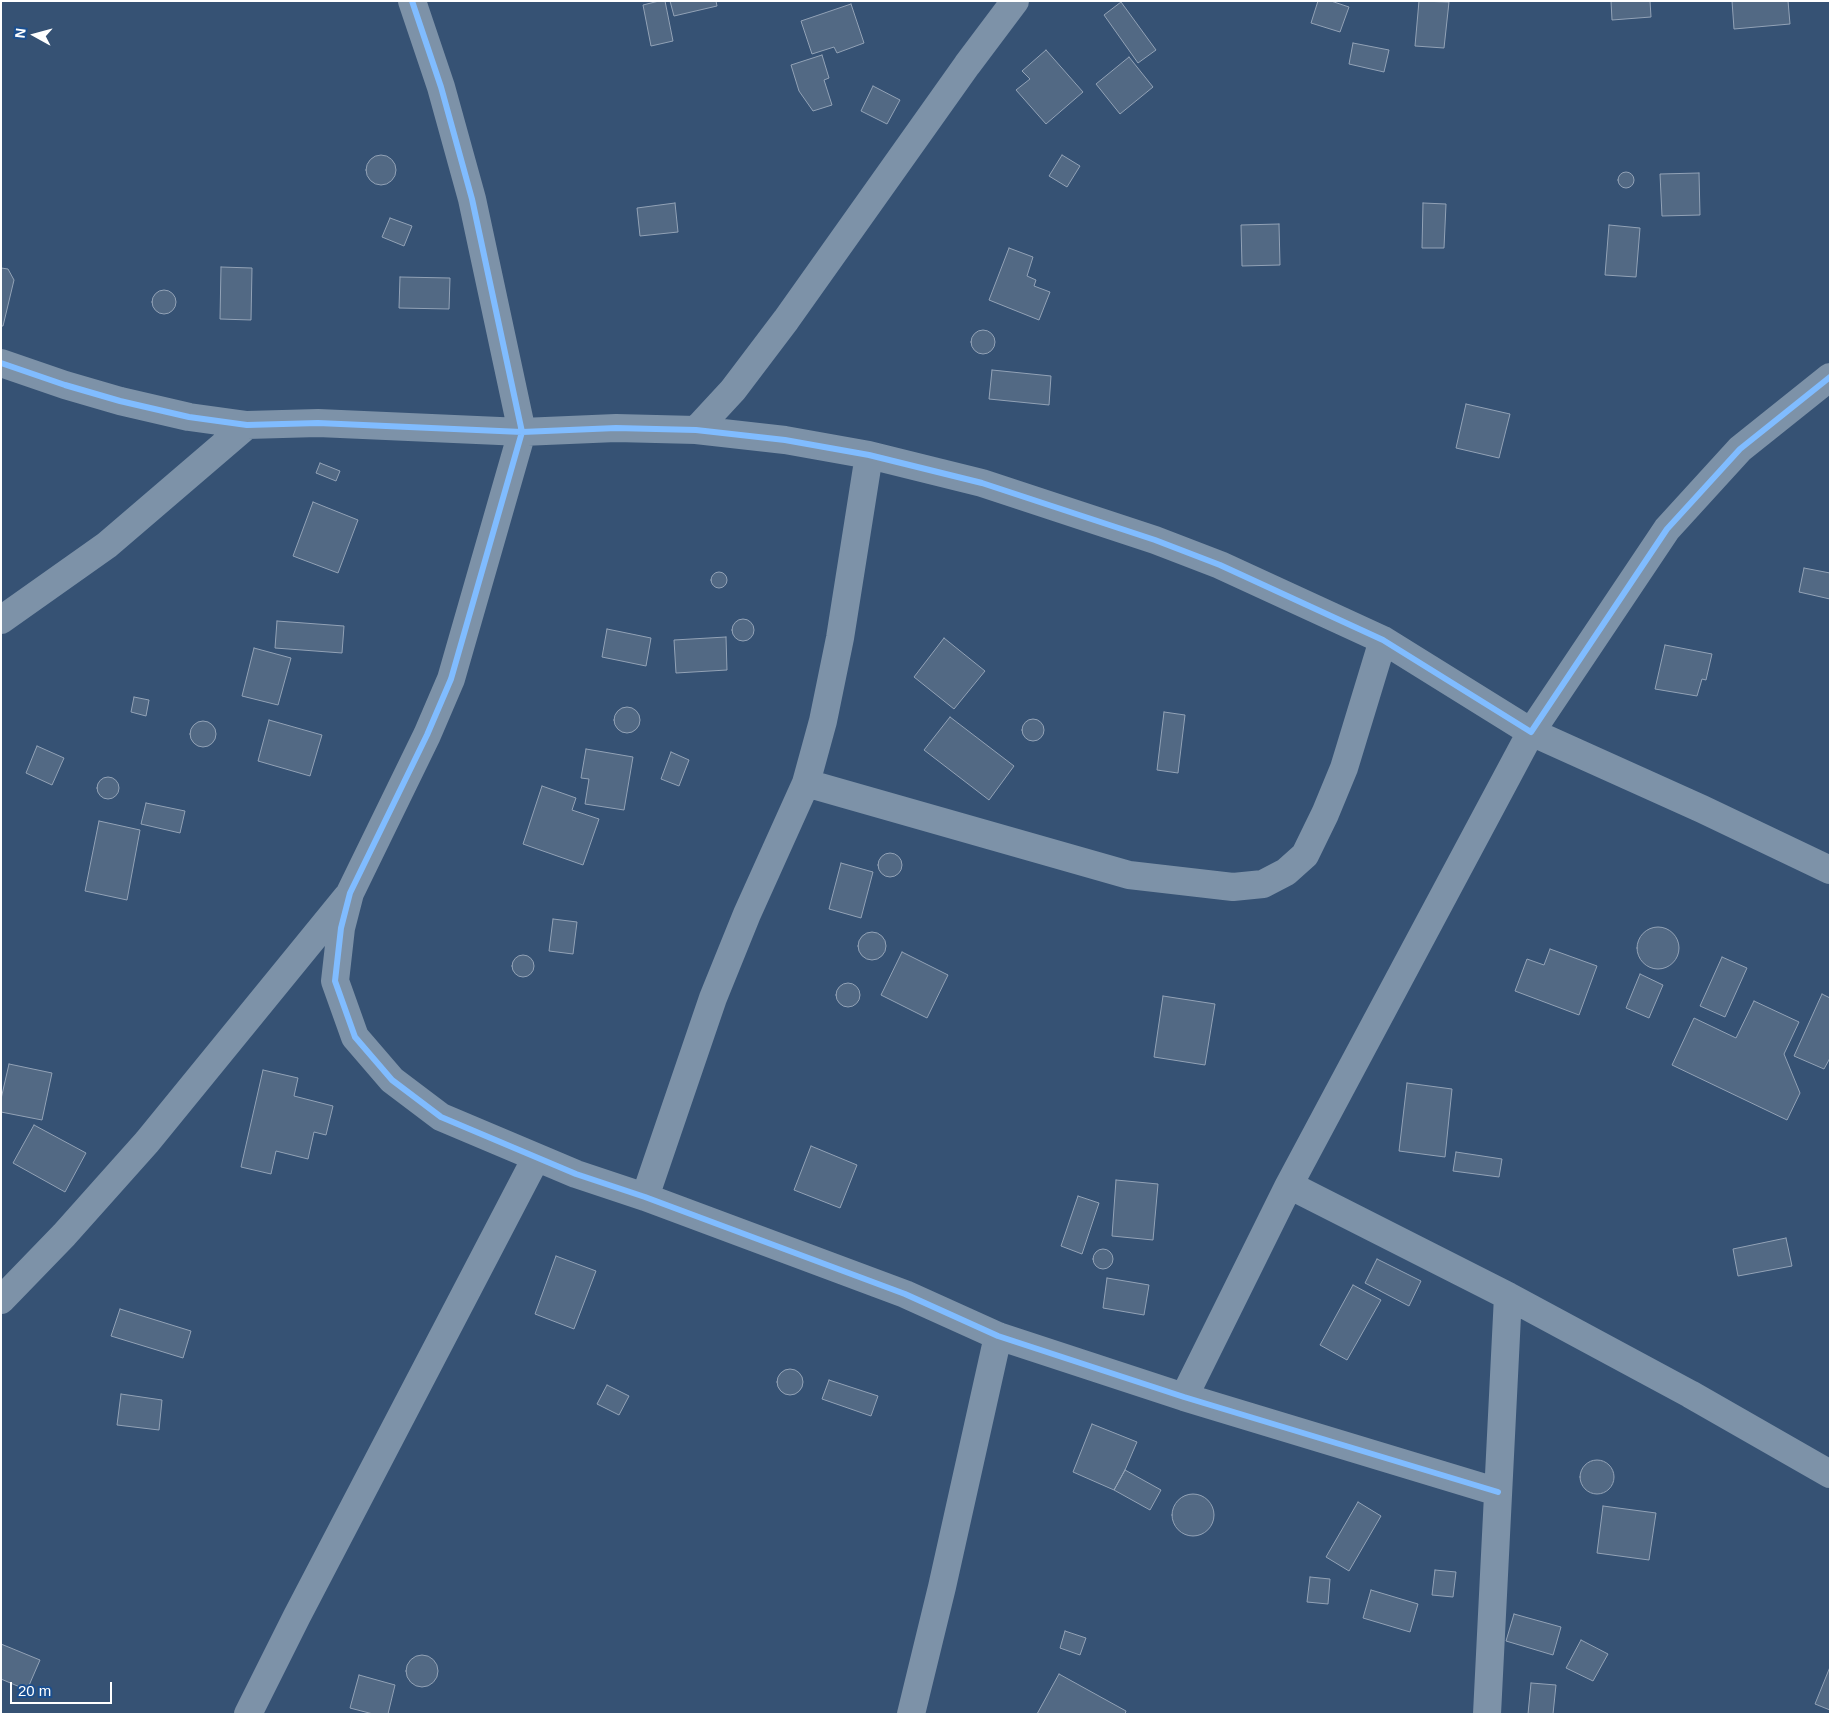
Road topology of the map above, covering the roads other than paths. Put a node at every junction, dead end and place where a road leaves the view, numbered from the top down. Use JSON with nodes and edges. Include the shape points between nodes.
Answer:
{"nodes":[{"id":1,"x":412,"y":1,"type":"edge"},
{"id":2,"x":1015,"y":1,"type":"edge"},
{"id":3,"x":1,"y":362,"type":"edge"},
{"id":4,"x":1830,"y":377,"type":"edge"},
{"id":5,"x":247,"y":425,"type":"junction"},
{"id":6,"x":696,"y":430,"type":"junction"},
{"id":7,"x":522,"y":432,"type":"junction"},
{"id":8,"x":869,"y":455,"type":"junction"},
{"id":9,"x":1,"y":620,"type":"edge"},
{"id":10,"x":1383,"y":640,"type":"junction"},
{"id":11,"x":1531,"y":732,"type":"junction"},
{"id":12,"x":806,"y":783,"type":"junction"},
{"id":13,"x":1830,"y":870,"type":"edge"},
{"id":14,"x":350,"y":893,"type":"junction"},
{"id":15,"x":536,"y":1158,"type":"junction"},
{"id":16,"x":1289,"y":1185,"type":"junction"},
{"id":17,"x":646,"y":1197,"type":"junction"},
{"id":18,"x":1508,"y":1296,"type":"junction"},
{"id":19,"x":1,"y":1300,"type":"edge"},
{"id":20,"x":998,"y":1336,"type":"junction"},
{"id":21,"x":1184,"y":1397,"type":"junction"},
{"id":22,"x":1830,"y":1474,"type":"edge"},
{"id":23,"x":1498,"y":1492,"type":"junction"},
{"id":24,"x":248,"y":1714,"type":"edge"},
{"id":25,"x":911,"y":1714,"type":"edge"},
{"id":26,"x":1487,"y":1714,"type":"edge"}],
"edges":[{"from":1,"to":7,"type":"street","via":[[441,87],[472,199]]},
{"from":2,"to":6,"type":"street","via":[[786,320],[733,390]]},
{"from":3,"to":5,"type":"street","via":[[120,401],[189,418]]},
{"from":4,"to":11,"type":"street","via":[[1740,449],[1667,529]]},
{"from":5,"to":7,"type":"street","via":[[318,423]]},
{"from":5,"to":9,"type":"street","via":[[107,545]]},
{"from":6,"to":7,"type":"street","via":[[616,428]]},
{"from":6,"to":8,"type":"street","via":[[785,440]]},
{"from":7,"to":14,"type":"street","via":[[451,679]]},
{"from":8,"to":10,"type":"street","via":[[982,483],[1155,540],[1220,565]]},
{"from":8,"to":12,"type":"street","via":[[840,638]]},
{"from":10,"to":11,"type":"street"},
{"from":10,"to":12,"type":"street","via":[[1344,768],[1305,855],[1286,872],[1263,884],[1233,887],[1129,874]]},
{"from":11,"to":13,"type":"street"},
{"from":11,"to":16,"type":"street"},
{"from":12,"to":17,"type":"street","via":[[713,998]]},
{"from":14,"to":15,"type":"street","via":[[341,928],[335,981],[355,1037],[392,1080],[441,1117]]},
{"from":14,"to":19,"type":"street","via":[[147,1142]]},
{"from":15,"to":17,"type":"street"},
{"from":15,"to":24,"type":"street"},
{"from":16,"to":18,"type":"street"},
{"from":16,"to":21,"type":"street"},
{"from":17,"to":20,"type":"street","via":[[905,1294]]},
{"from":18,"to":22,"type":"street"},
{"from":18,"to":23,"type":"street"},
{"from":20,"to":21,"type":"street"},
{"from":20,"to":25,"type":"street"},
{"from":21,"to":23,"type":"street"},
{"from":23,"to":26,"type":"street"}]}
